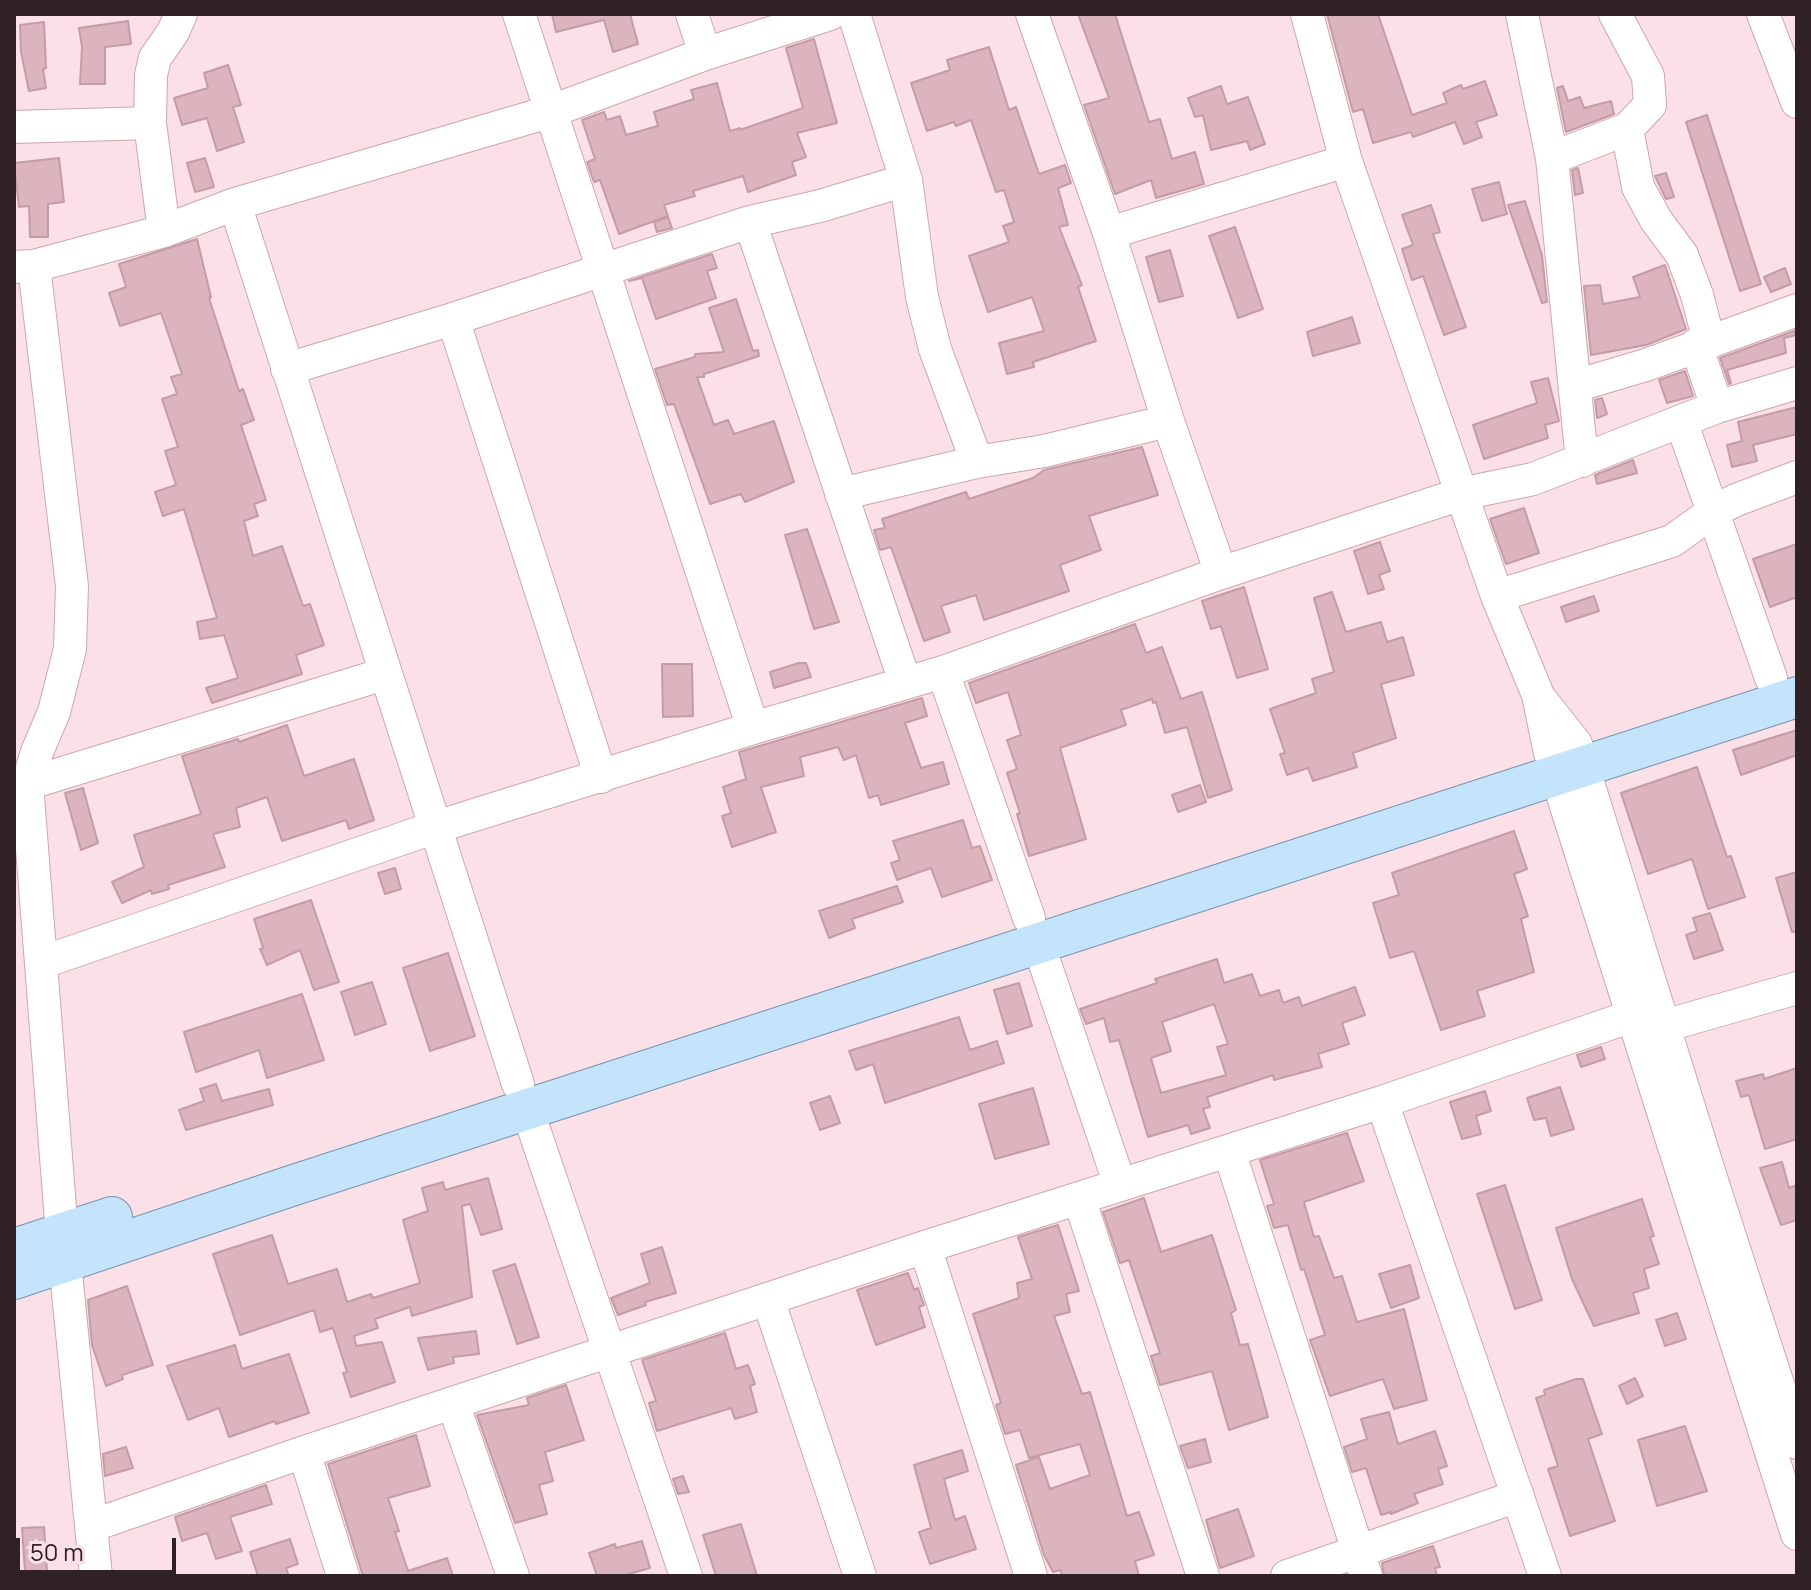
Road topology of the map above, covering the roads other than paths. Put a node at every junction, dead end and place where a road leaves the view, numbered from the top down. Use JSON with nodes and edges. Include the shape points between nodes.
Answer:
{"nodes":[{"id":1,"x":182,"y":14,"type":"edge"},
{"id":2,"x":519,"y":14,"type":"edge"},
{"id":3,"x":692,"y":14,"type":"edge"},
{"id":4,"x":830,"y":14,"type":"edge"},
{"id":5,"x":854,"y":14,"type":"edge"},
{"id":6,"x":1032,"y":14,"type":"edge"},
{"id":7,"x":1307,"y":14,"type":"edge"},
{"id":8,"x":1522,"y":14,"type":"edge"},
{"id":9,"x":1615,"y":14,"type":"edge"},
{"id":10,"x":1778,"y":30,"type":"edge"},
{"id":11,"x":705,"y":54,"type":"junction"},
{"id":12,"x":1797,"y":102,"type":"edge"},
{"id":13,"x":549,"y":112,"type":"junction"},
{"id":14,"x":150,"y":123,"type":"junction"},
{"id":15,"x":14,"y":127,"type":"edge"},
{"id":16,"x":1627,"y":129,"type":"junction"},
{"id":17,"x":1552,"y":158,"type":"junction"},
{"id":18,"x":1346,"y":161,"type":"junction"},
{"id":19,"x":906,"y":180,"type":"junction"},
{"id":20,"x":235,"y":204,"type":"junction"},
{"id":21,"x":750,"y":222,"type":"junction"},
{"id":22,"x":164,"y":231,"type":"junction"},
{"id":23,"x":1109,"y":233,"type":"junction"},
{"id":24,"x":24,"y":266,"type":"edge"},
{"id":25,"x":602,"y":269,"type":"junction"},
{"id":26,"x":1797,"y":310,"type":"edge"},
{"id":27,"x":453,"y":319,"type":"junction"},
{"id":28,"x":1702,"y":343,"type":"junction"},
{"id":29,"x":287,"y":369,"type":"junction"},
{"id":30,"x":1797,"y":383,"type":"edge"},
{"id":31,"x":1575,"y":386,"type":"junction"},
{"id":32,"x":1717,"y":407,"type":"junction"},
{"id":33,"x":1168,"y":421,"type":"junction"},
{"id":34,"x":1681,"y":421,"type":"junction"},
{"id":35,"x":1582,"y":461,"type":"junction"},
{"id":36,"x":977,"y":462,"type":"junction"},
{"id":37,"x":1797,"y":477,"type":"edge"},
{"id":38,"x":841,"y":494,"type":"junction"},
{"id":39,"x":1461,"y":494,"type":"junction"},
{"id":40,"x":1714,"y":511,"type":"junction"},
{"id":41,"x":1221,"y":573,"type":"junction"},
{"id":42,"x":1497,"y":596,"type":"junction"},
{"id":43,"x":943,"y":672,"type":"junction"},
{"id":44,"x":384,"y":674,"type":"junction"},
{"id":45,"x":905,"y":682,"type":"junction"},
{"id":46,"x":1788,"y":682,"type":"edge"},
{"id":47,"x":753,"y":728,"type":"junction"},
{"id":48,"x":1566,"y":760,"type":"junction"},
{"id":49,"x":601,"y":777,"type":"junction"},
{"id":50,"x":21,"y":785,"type":"edge"},
{"id":51,"x":436,"y":827,"type":"junction"},
{"id":52,"x":1034,"y":931,"type":"junction"},
{"id":53,"x":43,"y":962,"type":"junction"},
{"id":54,"x":1797,"y":988,"type":"edge"},
{"id":55,"x":1632,"y":1016,"type":"junction"},
{"id":56,"x":1664,"y":1026,"type":"junction"},
{"id":57,"x":522,"y":1097,"type":"junction"},
{"id":58,"x":1382,"y":1102,"type":"junction"},
{"id":59,"x":1229,"y":1151,"type":"junction"},
{"id":60,"x":1120,"y":1185,"type":"junction"},
{"id":61,"x":1079,"y":1198,"type":"junction"},
{"id":62,"x":925,"y":1247,"type":"junction"},
{"id":63,"x":64,"y":1248,"type":"junction"},
{"id":64,"x":14,"y":1249,"type":"edge"},
{"id":65,"x":14,"y":1279,"type":"edge"},
{"id":66,"x":768,"y":1299,"type":"junction"},
{"id":67,"x":611,"y":1352,"type":"junction"},
{"id":68,"x":453,"y":1403,"type":"junction"},
{"id":69,"x":1797,"y":1443,"type":"edge"},
{"id":70,"x":304,"y":1452,"type":"junction"},
{"id":71,"x":1518,"y":1496,"type":"junction"},
{"id":72,"x":91,"y":1526,"type":"junction"},
{"id":73,"x":1797,"y":1534,"type":"edge"},
{"id":74,"x":1362,"y":1564,"type":"edge"},
{"id":75,"x":96,"y":1576,"type":"edge"},
{"id":76,"x":343,"y":1576,"type":"edge"},
{"id":77,"x":513,"y":1576,"type":"edge"},
{"id":78,"x":686,"y":1576,"type":"edge"},
{"id":79,"x":860,"y":1576,"type":"edge"},
{"id":80,"x":1031,"y":1576,"type":"edge"},
{"id":81,"x":1203,"y":1576,"type":"edge"},
{"id":82,"x":1287,"y":1576,"type":"edge"},
{"id":83,"x":1545,"y":1576,"type":"edge"}],
"edges":[{"from":1,"to":14,"type":"street","via":[[155,58]]},
{"from":2,"to":13,"type":"street"},
{"from":3,"to":11,"type":"street"},
{"from":4,"to":11,"type":"street"},
{"from":5,"to":19,"type":"street"},
{"from":6,"to":23,"type":"street"},
{"from":7,"to":18,"type":"street"},
{"from":8,"to":17,"type":"street"},
{"from":9,"to":16,"type":"street","via":[[1648,76],[1650,105]]},
{"from":10,"to":12,"type":"street"},
{"from":11,"to":13,"type":"street"},
{"from":13,"to":20,"type":"street"},
{"from":13,"to":25,"type":"street"},
{"from":14,"to":15,"type":"street"},
{"from":14,"to":22,"type":"street"},
{"from":16,"to":17,"type":"street"},
{"from":16,"to":28,"type":"street","via":[[1638,187],[1682,255],[1697,295]]},
{"from":17,"to":31,"type":"street"},
{"from":18,"to":23,"type":"street"},
{"from":18,"to":39,"type":"street"},
{"from":19,"to":21,"type":"street"},
{"from":19,"to":36,"type":"street","via":[[922,297],[935,349]]},
{"from":20,"to":22,"type":"street"},
{"from":20,"to":29,"type":"street"},
{"from":21,"to":25,"type":"street"},
{"from":21,"to":38,"type":"street"},
{"from":22,"to":24,"type":"street"},
{"from":23,"to":33,"type":"street"},
{"from":24,"to":50,"type":"street","via":[[72,586],[70,649],[54,712]]},
{"from":25,"to":27,"type":"street"},
{"from":25,"to":47,"type":"street"},
{"from":26,"to":28,"type":"street"},
{"from":27,"to":29,"type":"street"},
{"from":27,"to":49,"type":"street"},
{"from":28,"to":31,"type":"street"},
{"from":28,"to":32,"type":"street"},
{"from":29,"to":44,"type":"street"},
{"from":30,"to":32,"type":"street"},
{"from":31,"to":35,"type":"street"},
{"from":32,"to":34,"type":"street"},
{"from":33,"to":36,"type":"street"},
{"from":33,"to":41,"type":"street"},
{"from":34,"to":35,"type":"street"},
{"from":34,"to":40,"type":"street"},
{"from":35,"to":39,"type":"street","via":[[1533,479]]},
{"from":36,"to":38,"type":"street"},
{"from":37,"to":40,"type":"street"},
{"from":38,"to":45,"type":"street"},
{"from":39,"to":41,"type":"street"},
{"from":39,"to":42,"type":"street"},
{"from":40,"to":42,"type":"street","via":[[1672,541]]},
{"from":40,"to":46,"type":"street"},
{"from":41,"to":43,"type":"street"},
{"from":42,"to":48,"type":"street"},
{"from":43,"to":45,"type":"street"},
{"from":43,"to":52,"type":"street"},
{"from":44,"to":50,"type":"street"},
{"from":44,"to":51,"type":"street"},
{"from":45,"to":47,"type":"street"},
{"from":46,"to":48,"type":"main road"},
{"from":47,"to":49,"type":"street"},
{"from":48,"to":52,"type":"main road","via":[[1289,833]]},
{"from":48,"to":55,"type":"street"},
{"from":48,"to":56,"type":"street"},
{"from":49,"to":51,"type":"street"},
{"from":50,"to":53,"type":"street"},
{"from":51,"to":53,"type":"street"},
{"from":51,"to":57,"type":"street"},
{"from":52,"to":57,"type":"main road"},
{"from":52,"to":60,"type":"street"},
{"from":53,"to":63,"type":"street"},
{"from":54,"to":56,"type":"street"},
{"from":55,"to":58,"type":"street"},
{"from":55,"to":73,"type":"street"},
{"from":56,"to":69,"type":"street"},
{"from":57,"to":63,"type":"main road"},
{"from":57,"to":67,"type":"street"},
{"from":58,"to":59,"type":"street"},
{"from":58,"to":71,"type":"street"},
{"from":59,"to":60,"type":"street"},
{"from":59,"to":74,"type":"street"},
{"from":60,"to":61,"type":"street"},
{"from":61,"to":62,"type":"street"},
{"from":61,"to":81,"type":"street"},
{"from":62,"to":66,"type":"street"},
{"from":62,"to":80,"type":"street"},
{"from":63,"to":64,"type":"main road"},
{"from":63,"to":65,"type":"main road"},
{"from":63,"to":72,"type":"street"},
{"from":66,"to":67,"type":"street"},
{"from":66,"to":79,"type":"street"},
{"from":67,"to":68,"type":"street"},
{"from":67,"to":78,"type":"street"},
{"from":68,"to":70,"type":"street"},
{"from":68,"to":77,"type":"street"},
{"from":70,"to":72,"type":"street"},
{"from":70,"to":76,"type":"street"},
{"from":71,"to":74,"type":"street"},
{"from":71,"to":83,"type":"street"},
{"from":72,"to":75,"type":"street"},
{"from":74,"to":82,"type":"street"}]}
